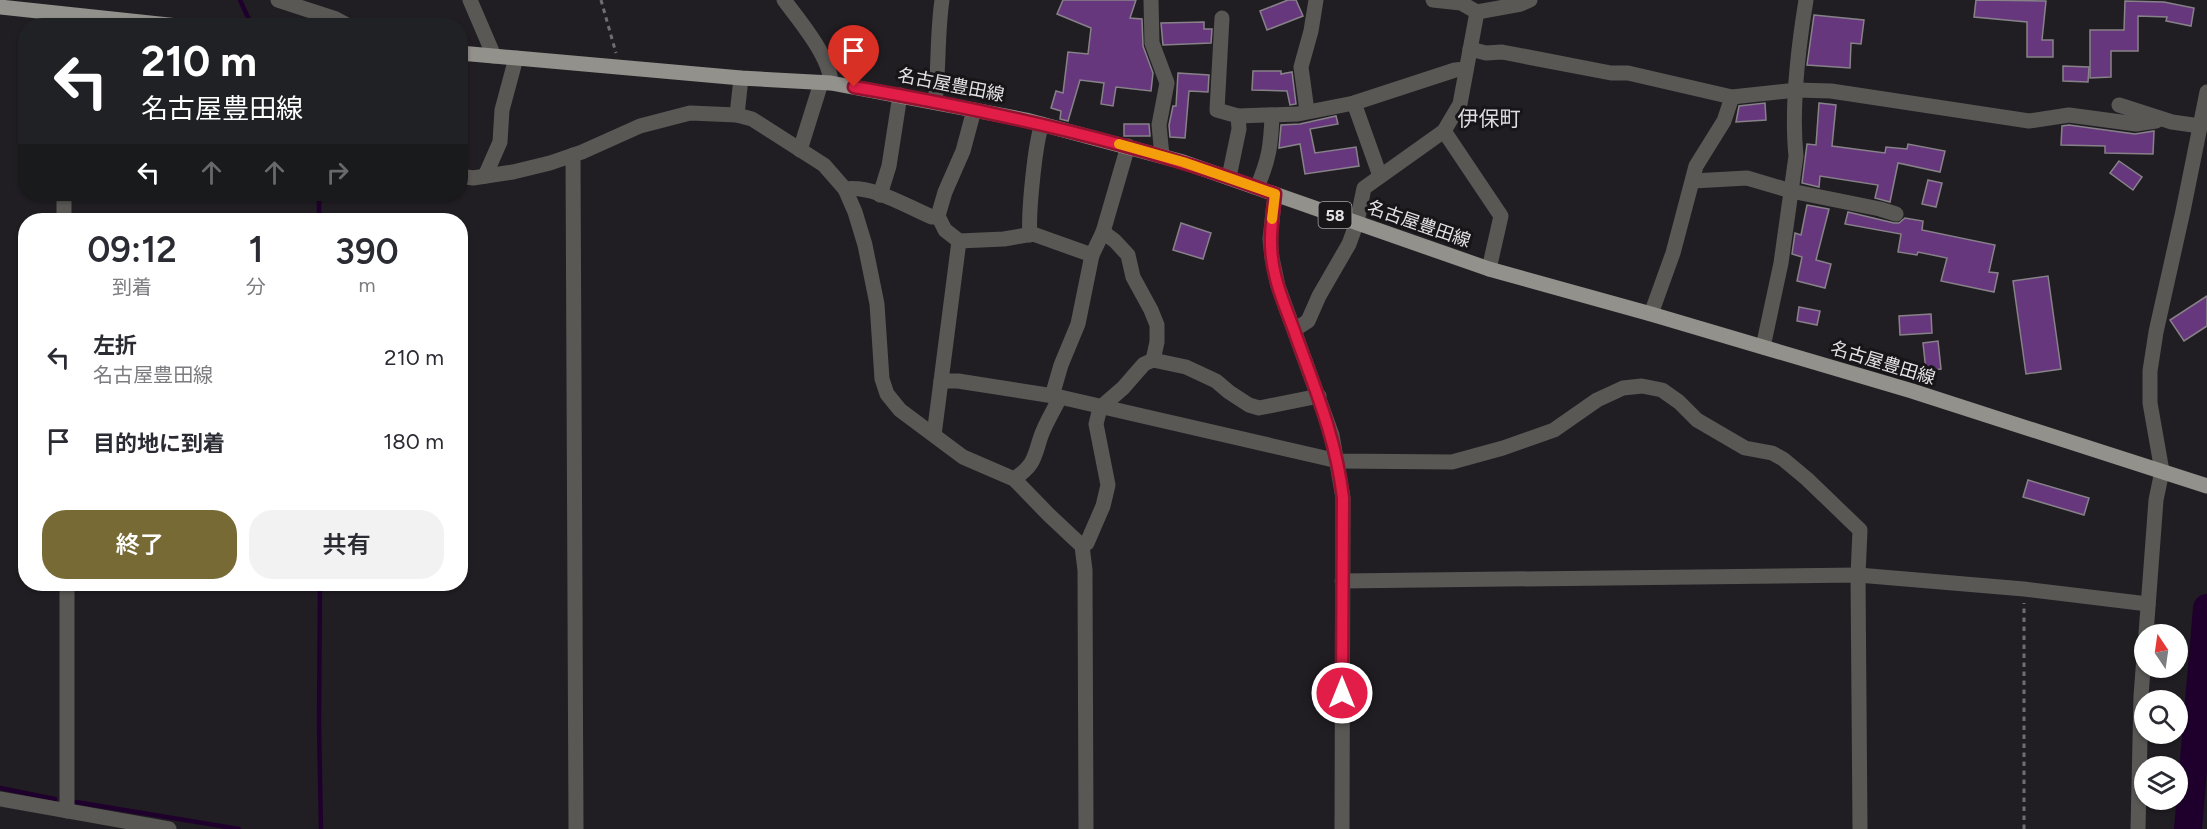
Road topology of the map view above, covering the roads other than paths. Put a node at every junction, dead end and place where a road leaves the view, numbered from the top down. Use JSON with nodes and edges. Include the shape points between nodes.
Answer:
{"nodes":[{"id":1,"x":278,"y":0,"type":"edge"},
{"id":2,"x":470,"y":0,"type":"edge"},
{"id":3,"x":784,"y":0,"type":"edge"},
{"id":4,"x":942,"y":0,"type":"edge"},
{"id":5,"x":1151,"y":0,"type":"edge"},
{"id":6,"x":1316,"y":0,"type":"edge"},
{"id":7,"x":1433,"y":0,"type":"edge"},
{"id":8,"x":1530,"y":0,"type":"edge"},
{"id":9,"x":1806,"y":0,"type":"edge"},
{"id":10,"x":41,"y":6,"type":"edge"},
{"id":11,"x":0,"y":7,"type":"edge"},
{"id":12,"x":1477,"y":12,"type":"junction"},
{"id":13,"x":55,"y":18,"type":"edge"},
{"id":14,"x":333,"y":18,"type":"edge"},
{"id":15,"x":1222,"y":18,"type":"dead end"},
{"id":16,"x":1470,"y":49,"type":"junction"},
{"id":17,"x":468,"y":54,"type":"edge"},
{"id":18,"x":494,"y":56,"type":"junction"},
{"id":19,"x":516,"y":58,"type":"junction"},
{"id":20,"x":1466,"y":69,"type":"junction"},
{"id":21,"x":741,"y":78,"type":"junction"},
{"id":22,"x":826,"y":83,"type":"junction"},
{"id":23,"x":1797,"y":90,"type":"junction"},
{"id":24,"x":2207,"y":92,"type":"edge"},
{"id":25,"x":900,"y":95,"type":"junction"},
{"id":26,"x":1732,"y":97,"type":"junction"},
{"id":27,"x":935,"y":102,"type":"junction"},
{"id":28,"x":1354,"y":103,"type":"junction"},
{"id":29,"x":2119,"y":105,"type":"dead end"},
{"id":30,"x":974,"y":110,"type":"junction"},
{"id":31,"x":1307,"y":111,"type":"junction"},
{"id":32,"x":737,"y":115,"type":"junction"},
{"id":33,"x":1272,"y":115,"type":"junction"},
{"id":34,"x":1238,"y":116,"type":"junction"},
{"id":35,"x":2159,"y":118,"type":"junction"},
{"id":36,"x":1042,"y":124,"type":"junction"},
{"id":37,"x":2200,"y":126,"type":"junction"},
{"id":38,"x":1444,"y":131,"type":"junction"},
{"id":39,"x":1128,"y":146,"type":"junction"},
{"id":40,"x":800,"y":150,"type":"junction"},
{"id":41,"x":573,"y":155,"type":"junction"},
{"id":42,"x":1162,"y":156,"type":"junction"},
{"id":43,"x":468,"y":176,"type":"edge"},
{"id":44,"x":485,"y":176,"type":"junction"},
{"id":45,"x":1380,"y":176,"type":"junction"},
{"id":46,"x":1229,"y":177,"type":"junction"},
{"id":47,"x":1693,"y":181,"type":"junction"},
{"id":48,"x":1257,"y":187,"type":"junction"},
{"id":49,"x":845,"y":189,"type":"junction"},
{"id":50,"x":1791,"y":191,"type":"junction"},
{"id":51,"x":1275,"y":194,"type":"junction"},
{"id":52,"x":880,"y":195,"type":"junction"},
{"id":53,"x":1896,"y":214,"type":"dead end"},
{"id":54,"x":938,"y":216,"type":"junction"},
{"id":55,"x":1357,"y":222,"type":"junction"},
{"id":56,"x":1103,"y":232,"type":"junction"},
{"id":57,"x":1030,"y":235,"type":"junction"},
{"id":58,"x":959,"y":241,"type":"junction"},
{"id":59,"x":1092,"y":255,"type":"junction"},
{"id":60,"x":1489,"y":269,"type":"junction"},
{"id":61,"x":1651,"y":314,"type":"junction"},
{"id":62,"x":1294,"y":330,"type":"junction"},
{"id":63,"x":1764,"y":347,"type":"junction"},
{"id":64,"x":1153,"y":360,"type":"junction"},
{"id":65,"x":941,"y":381,"type":"junction"},
{"id":66,"x":1056,"y":396,"type":"junction"},
{"id":67,"x":1318,"y":396,"type":"junction"},
{"id":68,"x":1100,"y":408,"type":"junction"},
{"id":69,"x":934,"y":435,"type":"junction"},
{"id":70,"x":1338,"y":460,"type":"junction"},
{"id":71,"x":2162,"y":471,"type":"junction"},
{"id":72,"x":1014,"y":478,"type":"junction"},
{"id":73,"x":2207,"y":486,"type":"edge"},
{"id":74,"x":1082,"y":546,"type":"junction"},
{"id":75,"x":1858,"y":574,"type":"junction"},
{"id":76,"x":1342,"y":580,"type":"junction"},
{"id":77,"x":68,"y":591,"type":"edge"},
{"id":78,"x":2148,"y":604,"type":"junction"},
{"id":79,"x":2147,"y":624,"type":"edge"},
{"id":80,"x":2142,"y":678,"type":"edge"},
{"id":81,"x":0,"y":799,"type":"edge"},
{"id":82,"x":67,"y":811,"type":"junction"},
{"id":83,"x":169,"y":829,"type":"edge"},
{"id":84,"x":576,"y":829,"type":"edge"},
{"id":85,"x":1086,"y":829,"type":"edge"},
{"id":86,"x":1342,"y":829,"type":"edge"},
{"id":87,"x":1860,"y":829,"type":"edge"},
{"id":88,"x":2138,"y":829,"type":"edge"}],
"edges":[{"from":1,"to":14,"type":"street"},
{"from":2,"to":18,"type":"street"},
{"from":3,"to":22,"type":"street","via":[[831,73]]},
{"from":4,"to":27,"type":"street"},
{"from":5,"to":42,"type":"street","via":[[1152,43],[1167,83],[1159,125]]},
{"from":6,"to":31,"type":"street","via":[[1300,67]]},
{"from":7,"to":12,"type":"street","via":[[1461,3]]},
{"from":8,"to":12,"type":"street"},
{"from":9,"to":23,"type":"street"},
{"from":10,"to":11,"type":"main road"},
{"from":10,"to":13,"type":"main road"},
{"from":12,"to":16,"type":"street"},
{"from":15,"to":34,"type":"street","via":[[1217,110]]},
{"from":16,"to":20,"type":"street"},
{"from":16,"to":26,"type":"street","via":[[1628,73]]},
{"from":17,"to":18,"type":"main road","name":"名古屋豊田線","number":"58"},
{"from":18,"to":19,"type":"main road","name":"名古屋豊田線","number":"58"},
{"from":19,"to":21,"type":"main road","name":"名古屋豊田線","number":"58"},
{"from":19,"to":44,"type":"street","via":[[502,110],[500,142]]},
{"from":20,"to":28,"type":"street"},
{"from":20,"to":38,"type":"street","via":[[1460,104]]},
{"from":21,"to":22,"type":"main road","name":"名古屋豊田線","number":"58"},
{"from":21,"to":32,"type":"street"},
{"from":22,"to":25,"type":"main road","name":"名古屋豊田線","number":"58"},
{"from":22,"to":40,"type":"street"},
{"from":23,"to":26,"type":"street"},
{"from":23,"to":35,"type":"street","via":[[1831,91],[2029,121],[2068,115],[2136,124]]},
{"from":23,"to":50,"type":"street"},
{"from":24,"to":37,"type":"street"},
{"from":25,"to":27,"type":"main road","name":"名古屋豊田線","number":"58"},
{"from":25,"to":52,"type":"street","via":[[889,166]]},
{"from":26,"to":47,"type":"street","via":[[1724,121],[1696,166]]},
{"from":27,"to":30,"type":"main road","name":"名古屋豊田線","number":"58"},
{"from":28,"to":31,"type":"street"},
{"from":28,"to":45,"type":"street"},
{"from":29,"to":35,"type":"street"},
{"from":30,"to":36,"type":"main road","name":"名古屋豊田線","number":"58"},
{"from":30,"to":54,"type":"street"},
{"from":31,"to":33,"type":"street"},
{"from":32,"to":40,"type":"street","via":[[752,119]]},
{"from":32,"to":41,"type":"street","via":[[690,113],[639,126]]},
{"from":33,"to":34,"type":"street"},
{"from":33,"to":48,"type":"street","via":[[1267,165]]},
{"from":34,"to":46,"type":"street"},
{"from":35,"to":37,"type":"street"},
{"from":36,"to":39,"type":"main road","name":"名古屋豊田線","number":"58"},
{"from":36,"to":57,"type":"street"},
{"from":37,"to":71,"type":"street","via":[[2150,371],[2150,403]]},
{"from":38,"to":45,"type":"street"},
{"from":38,"to":60,"type":"street","via":[[1501,216]]},
{"from":39,"to":42,"type":"main road","name":"名古屋豊田線","number":"58"},
{"from":39,"to":56,"type":"street"},
{"from":40,"to":49,"type":"street","via":[[824,165]]},
{"from":41,"to":44,"type":"street"},
{"from":41,"to":84,"type":"street"},
{"from":42,"to":46,"type":"main road","name":"名古屋豊田線","number":"58"},
{"from":43,"to":44,"type":"street"},
{"from":45,"to":55,"type":"street","via":[[1364,188]]},
{"from":46,"to":48,"type":"main road","name":"名古屋豊田線","number":"58"},
{"from":47,"to":50,"type":"street","via":[[1747,178]]},
{"from":47,"to":61,"type":"street"},
{"from":48,"to":51,"type":"main road","name":"名古屋豊田線","number":"58"},
{"from":49,"to":52,"type":"street"},
{"from":49,"to":69,"type":"street","via":[[865,245],[877,304],[882,380],[887,394],[900,410]]},
{"from":50,"to":53,"type":"street"},
{"from":50,"to":63,"type":"street"},
{"from":51,"to":55,"type":"main road","name":"名古屋豊田線","number":"58"},
{"from":51,"to":62,"type":"street","via":[[1272,258]]},
{"from":52,"to":54,"type":"street"},
{"from":54,"to":58,"type":"street","via":[[945,230]]},
{"from":55,"to":60,"type":"main road","name":"名古屋豊田線","number":"58"},
{"from":55,"to":62,"type":"street","via":[[1308,321]]},
{"from":56,"to":59,"type":"street"},
{"from":56,"to":64,"type":"street","via":[[1128,255],[1133,277],[1157,325]]},
{"from":57,"to":58,"type":"street"},
{"from":57,"to":59,"type":"street"},
{"from":58,"to":65,"type":"street"},
{"from":59,"to":66,"type":"street","via":[[1078,324],[1061,366]]},
{"from":60,"to":61,"type":"main road","name":"名古屋豊田線","number":"58"},
{"from":61,"to":63,"type":"main road","name":"名古屋豊田線","number":"58"},
{"from":62,"to":67,"type":"street"},
{"from":63,"to":71,"type":"main road","name":"名古屋豊田線","number":"58"},
{"from":64,"to":67,"type":"street","via":[[1200,373],[1259,408]]},
{"from":64,"to":68,"type":"street","via":[[1144,364]]},
{"from":65,"to":66,"type":"street"},
{"from":65,"to":69,"type":"street"},
{"from":66,"to":68,"type":"street"},
{"from":66,"to":72,"type":"street","via":[[1028,470]]},
{"from":67,"to":70,"type":"street"},
{"from":68,"to":70,"type":"street"},
{"from":68,"to":74,"type":"street","via":[[1096,431],[1108,485],[1103,506],[1087,543]]},
{"from":69,"to":72,"type":"street","via":[[963,457]]},
{"from":70,"to":75,"type":"street","via":[[1452,462],[1554,430],[1597,400],[1623,388],[1662,390],[1696,420],[1745,448],[1772,453],[1807,478],[1860,530]]},
{"from":70,"to":76,"type":"street","via":[[1343,498]]},
{"from":71,"to":73,"type":"main road","name":"名古屋豊田線","number":"58"},
{"from":71,"to":78,"type":"street"},
{"from":72,"to":74,"type":"street"},
{"from":74,"to":85,"type":"street"},
{"from":75,"to":76,"type":"street"},
{"from":75,"to":78,"type":"street"},
{"from":75,"to":87,"type":"street"},
{"from":76,"to":86,"type":"street"},
{"from":77,"to":82,"type":"street"},
{"from":78,"to":79,"type":"street"},
{"from":80,"to":88,"type":"street"},
{"from":81,"to":82,"type":"street"},
{"from":82,"to":83,"type":"street"}]}
